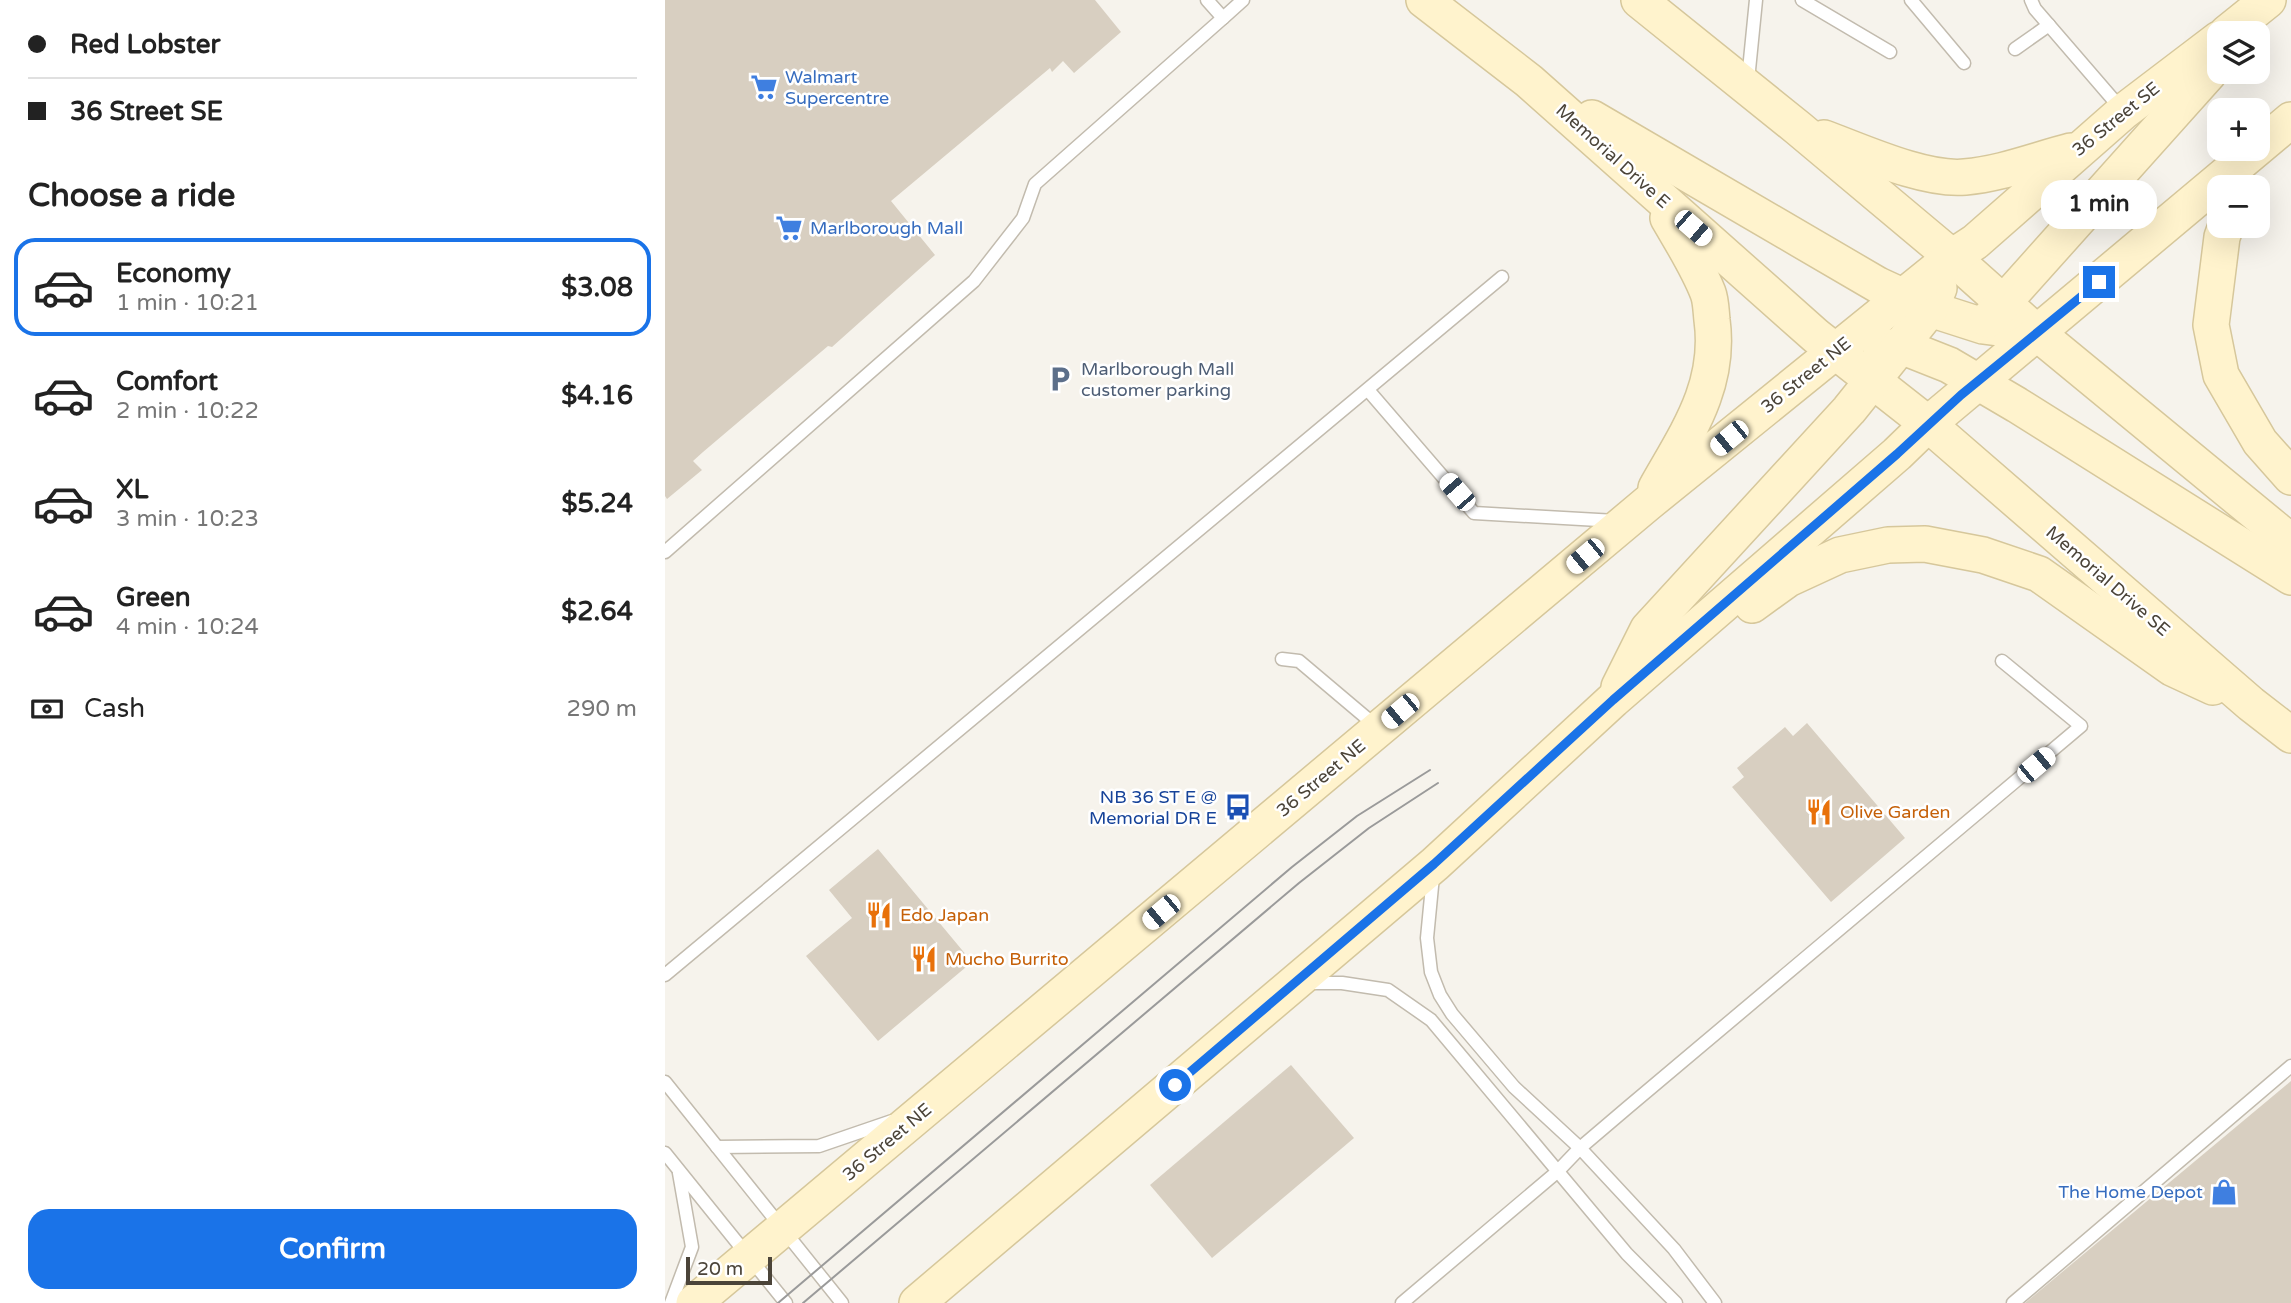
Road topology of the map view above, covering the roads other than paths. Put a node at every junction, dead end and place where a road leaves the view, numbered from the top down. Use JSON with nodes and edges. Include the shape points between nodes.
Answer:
{"nodes":[{"id":1,"x":1207,"y":0,"type":"edge"},
{"id":2,"x":1243,"y":0,"type":"edge"},
{"id":3,"x":1424,"y":0,"type":"edge"},
{"id":4,"x":1639,"y":0,"type":"edge"},
{"id":5,"x":1756,"y":0,"type":"edge"},
{"id":6,"x":1802,"y":0,"type":"edge"},
{"id":7,"x":1911,"y":0,"type":"edge"},
{"id":8,"x":2031,"y":0,"type":"edge"},
{"id":9,"x":1223,"y":18,"type":"junction"},
{"id":10,"x":2049,"y":25,"type":"junction"},
{"id":11,"x":2207,"y":48,"type":"edge"},
{"id":12,"x":2015,"y":49,"type":"dead end"},
{"id":13,"x":1890,"y":52,"type":"dead end"},
{"id":14,"x":1964,"y":63,"type":"dead end"},
{"id":15,"x":2207,"y":76,"type":"edge"},
{"id":16,"x":1529,"y":81,"type":"junction"},
{"id":17,"x":1747,"y":88,"type":"junction"},
{"id":18,"x":2123,"y":112,"type":"junction"},
{"id":19,"x":2291,"y":120,"type":"edge"},
{"id":20,"x":1798,"y":128,"type":"junction"},
{"id":21,"x":2270,"y":139,"type":"edge"},
{"id":22,"x":2080,"y":149,"type":"junction"},
{"id":23,"x":2244,"y":161,"type":"edge"},
{"id":24,"x":1652,"y":192,"type":"junction"},
{"id":25,"x":2222,"y":238,"type":"edge"},
{"id":26,"x":1952,"y":257,"type":"junction"},
{"id":27,"x":1502,"y":278,"type":"dead end"},
{"id":28,"x":1916,"y":303,"type":"junction"},
{"id":29,"x":1993,"y":315,"type":"junction"},
{"id":30,"x":2037,"y":333,"type":"junction"},
{"id":31,"x":1901,"y":346,"type":"junction"},
{"id":32,"x":1835,"y":352,"type":"junction"},
{"id":33,"x":1963,"y":373,"type":"junction"},
{"id":34,"x":1873,"y":381,"type":"junction"},
{"id":35,"x":1368,"y":390,"type":"junction"},
{"id":36,"x":1928,"y":424,"type":"junction"},
{"id":37,"x":2291,"y":477,"type":"edge"},
{"id":38,"x":1637,"y":512,"type":"junction"},
{"id":39,"x":2291,"y":542,"type":"edge"},
{"id":40,"x":665,"y":552,"type":"edge"},
{"id":41,"x":2291,"y":577,"type":"edge"},
{"id":42,"x":1669,"y":651,"type":"junction"},
{"id":43,"x":1282,"y":659,"type":"dead end"},
{"id":44,"x":2002,"y":661,"type":"dead end"},
{"id":45,"x":1613,"y":700,"type":"junction"},
{"id":46,"x":2251,"y":704,"type":"junction"},
{"id":47,"x":1380,"y":729,"type":"junction"},
{"id":48,"x":2291,"y":735,"type":"edge"},
{"id":49,"x":1434,"y":864,"type":"junction"},
{"id":50,"x":665,"y":975,"type":"edge"},
{"id":51,"x":1296,"y":983,"type":"junction"},
{"id":52,"x":2291,"y":1066,"type":"edge"},
{"id":53,"x":665,"y":1082,"type":"edge"},
{"id":54,"x":926,"y":1109,"type":"junction"},
{"id":55,"x":717,"y":1147,"type":"junction"},
{"id":56,"x":1580,"y":1148,"type":"junction"},
{"id":57,"x":665,"y":1153,"type":"edge"},
{"id":58,"x":678,"y":1169,"type":"junction"},
{"id":59,"x":1557,"y":1172,"type":"junction"},
{"id":60,"x":783,"y":1228,"type":"junction"},
{"id":61,"x":748,"y":1257,"type":"junction"},
{"id":62,"x":928,"y":1299,"type":"edge"},
{"id":63,"x":671,"y":1303,"type":"edge"},
{"id":64,"x":694,"y":1303,"type":"edge"},
{"id":65,"x":786,"y":1303,"type":"edge"},
{"id":66,"x":842,"y":1303,"type":"edge"},
{"id":67,"x":1402,"y":1303,"type":"edge"},
{"id":68,"x":1676,"y":1303,"type":"edge"},
{"id":69,"x":1715,"y":1303,"type":"edge"},
{"id":70,"x":2013,"y":1303,"type":"edge"}],
"edges":[{"from":1,"to":9,"type":"lane"},
{"from":2,"to":9,"type":"lane"},
{"from":3,"to":16,"type":"main road","name":"Memorial Drive E"},
{"from":4,"to":17,"type":"main road"},
{"from":5,"to":17,"type":"lane"},
{"from":6,"to":13,"type":"lane"},
{"from":7,"to":14,"type":"lane"},
{"from":8,"to":10,"type":"lane"},
{"from":9,"to":40,"type":"lane","via":[[1035,184],[1023,218],[974,281]]},
{"from":10,"to":12,"type":"lane"},
{"from":10,"to":18,"type":"lane"},
{"from":11,"to":18,"type":"main road","name":"36 Street SE"},
{"from":15,"to":29,"type":"main road"},
{"from":16,"to":24,"type":"main road","name":"Memorial Drive E"},
{"from":16,"to":28,"type":"main road","via":[[1860,275]]},
{"from":17,"to":20,"type":"main road"},
{"from":18,"to":22,"type":"main road","name":"36 Street SE"},
{"from":19,"to":21,"type":"main road"},
{"from":20,"to":22,"type":"main road","via":[[1901,166],[1963,177]]},
{"from":20,"to":26,"type":"main road"},
{"from":22,"to":26,"type":"main road","name":"36 Street SE"},
{"from":23,"to":30,"type":"main road"},
{"from":24,"to":32,"type":"main road","name":"Memorial Drive E"},
{"from":24,"to":38,"type":"main road","via":[[1709,296],[1715,339],[1707,393],[1696,418]]},
{"from":25,"to":37,"type":"main road","via":[[2211,325],[2221,375],[2260,442]]},
{"from":26,"to":28,"type":"main road","name":"36 Street NE"},
{"from":26,"to":29,"type":"main road"},
{"from":27,"to":35,"type":"lane"},
{"from":28,"to":29,"type":"main road"},
{"from":28,"to":31,"type":"main road"},
{"from":28,"to":32,"type":"main road","name":"36 Street NE"},
{"from":29,"to":30,"type":"main road"},
{"from":29,"to":33,"type":"main road"},
{"from":30,"to":33,"type":"main road"},
{"from":30,"to":39,"type":"main road"},
{"from":31,"to":32,"type":"main road"},
{"from":31,"to":33,"type":"main road"},
{"from":31,"to":34,"type":"main road"},
{"from":32,"to":34,"type":"main road","name":"Memorial Drive E"},
{"from":32,"to":38,"type":"main road","name":"36 Street NE"},
{"from":33,"to":36,"type":"main road"},
{"from":33,"to":41,"type":"main road"},
{"from":34,"to":36,"type":"main road","name":"Memorial Drive E"},
{"from":34,"to":45,"type":"main road","via":[[1648,629]]},
{"from":35,"to":38,"type":"lane","via":[[1474,513]]},
{"from":35,"to":50,"type":"lane"},
{"from":36,"to":42,"type":"main road"},
{"from":36,"to":46,"type":"main road","name":"Memorial Drive SE"},
{"from":38,"to":47,"type":"main road","name":"36 Street NE"},
{"from":42,"to":45,"type":"main road"},
{"from":42,"to":46,"type":"main road","via":[[1732,619],[1788,579],[1840,555],[1888,545],[1925,544],[1983,555],[2039,574],[2172,668]]},
{"from":43,"to":47,"type":"lane","via":[[1299,661]]},
{"from":44,"to":56,"type":"lane","via":[[2081,726]]},
{"from":45,"to":49,"type":"main road"},
{"from":46,"to":48,"type":"main road","name":"Memorial Drive SE"},
{"from":47,"to":54,"type":"main road","name":"36 Street NE"},
{"from":49,"to":51,"type":"main road"},
{"from":49,"to":56,"type":"lane","via":[[1427,938],[1431,972],[1440,995],[1514,1087]]},
{"from":51,"to":59,"type":"lane","via":[[1388,990],[1431,1020]]},
{"from":51,"to":62,"type":"main road"},
{"from":52,"to":70,"type":"lane"},
{"from":53,"to":55,"type":"lane"},
{"from":54,"to":55,"type":"lane","via":[[819,1146]]},
{"from":54,"to":60,"type":"main road","name":"36 Street NE"},
{"from":55,"to":60,"type":"lane"},
{"from":56,"to":59,"type":"lane"},
{"from":56,"to":69,"type":"lane","via":[[1674,1249]]},
{"from":57,"to":58,"type":"lane"},
{"from":58,"to":61,"type":"lane"},
{"from":58,"to":63,"type":"lane","via":[[692,1247]]},
{"from":59,"to":67,"type":"lane"},
{"from":59,"to":68,"type":"lane"},
{"from":60,"to":61,"type":"main road","name":"36 Street NE"},
{"from":60,"to":66,"type":"lane"},
{"from":61,"to":64,"type":"main road","name":"36 Street NE"},
{"from":61,"to":65,"type":"lane"}]}
